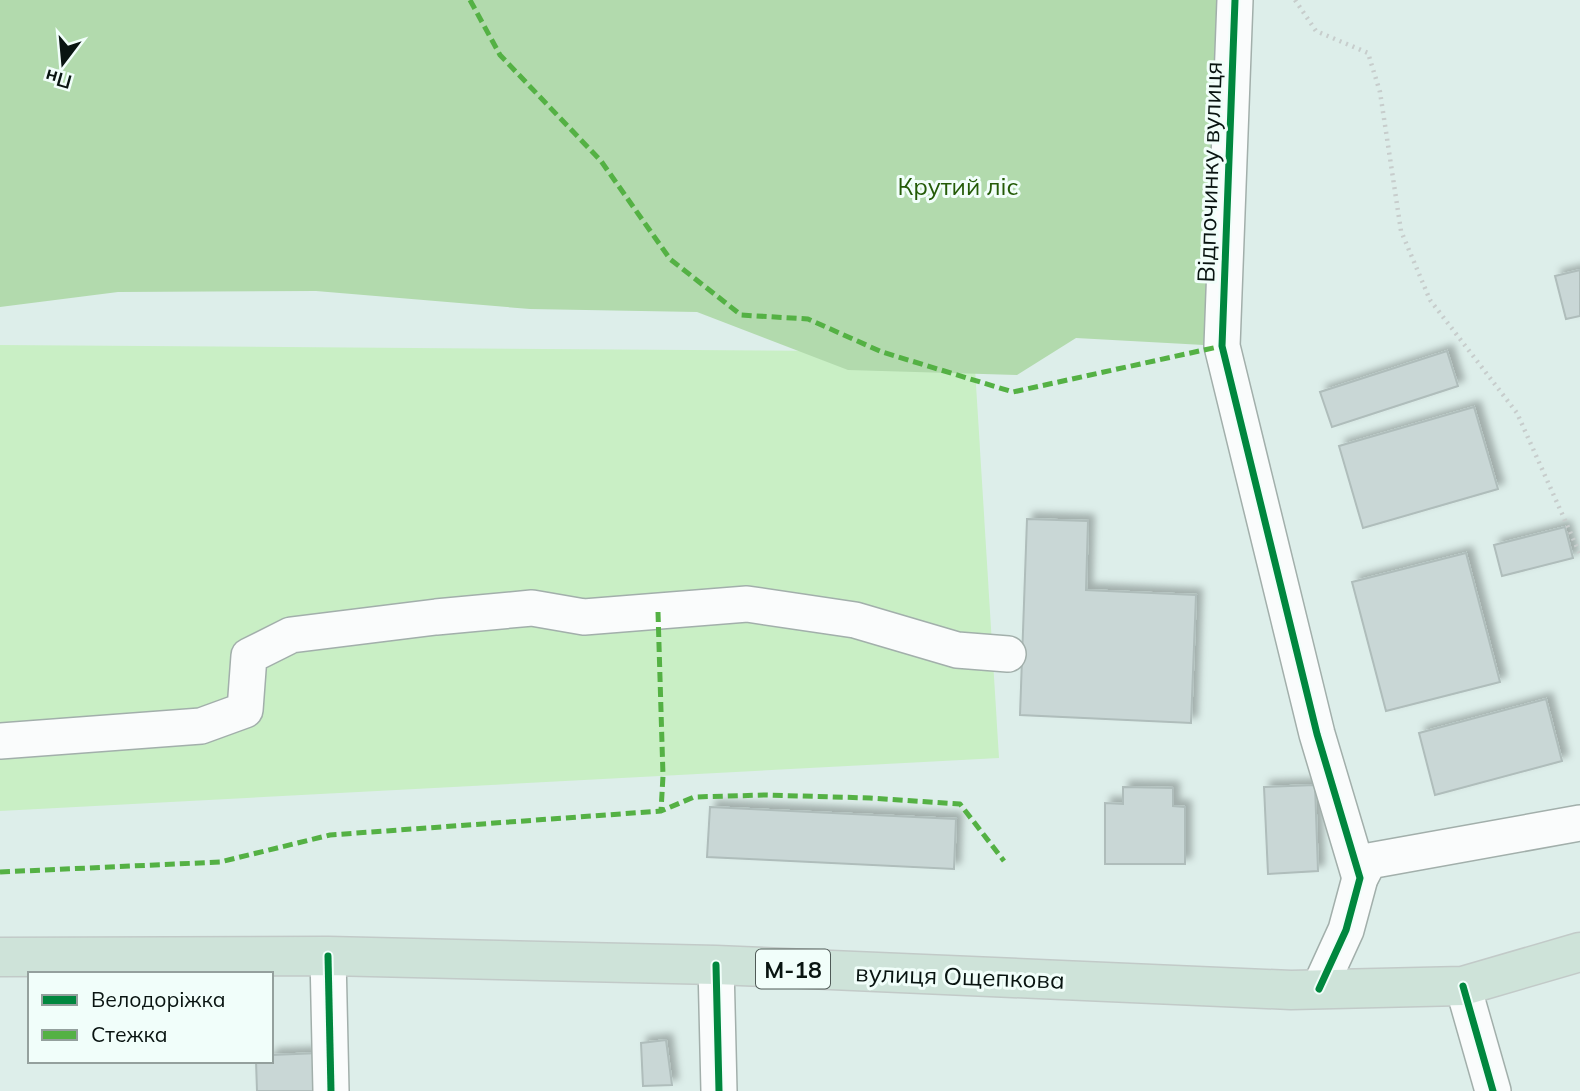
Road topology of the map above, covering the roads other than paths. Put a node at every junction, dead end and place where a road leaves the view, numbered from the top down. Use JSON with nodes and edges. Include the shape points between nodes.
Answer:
{"nodes":[{"id":1,"x":1234,"y":0,"type":"edge"},
{"id":2,"x":1008,"y":654,"type":"dead end"},
{"id":3,"x":0,"y":740,"type":"edge"},
{"id":4,"x":1580,"y":823,"type":"edge"},
{"id":5,"x":1360,"y":878,"type":"junction"},
{"id":6,"x":1580,"y":952,"type":"edge"},
{"id":7,"x":328,"y":956,"type":"junction"},
{"id":8,"x":0,"y":957,"type":"edge"},
{"id":9,"x":716,"y":965,"type":"junction"},
{"id":10,"x":1462,"y":986,"type":"junction"},
{"id":11,"x":1319,"y":989,"type":"junction"},
{"id":12,"x":331,"y":1091,"type":"edge"},
{"id":13,"x":719,"y":1091,"type":"edge"},
{"id":14,"x":1493,"y":1091,"type":"edge"}],
"edges":[{"from":1,"to":5,"type":"street","name":"Відпочинку вулиця","via":[[1222,346],[1317,734]]},
{"from":2,"to":3,"type":"street","via":[[957,650],[855,620],[747,604],[584,617],[532,608],[290,635],[249,656],[244,710],[201,726]]},
{"from":4,"to":5,"type":"street","via":[[1369,861]]},
{"from":5,"to":11,"type":"street","via":[[1346,930]]},
{"from":6,"to":10,"type":"highway","name":"вулиця Ощепкова","number":"М-18"},
{"from":7,"to":8,"type":"highway","name":"вулиця Ощепкова","number":"М-18"},
{"from":7,"to":9,"type":"highway","name":"вулиця Ощепкова","number":"М-18"},
{"from":7,"to":12,"type":"street"},
{"from":9,"to":11,"type":"highway","name":"вулиця Ощепкова","number":"М-18"},
{"from":9,"to":13,"type":"street"},
{"from":10,"to":11,"type":"highway","name":"вулиця Ощепкова","number":"М-18"},
{"from":10,"to":14,"type":"street"}]}
